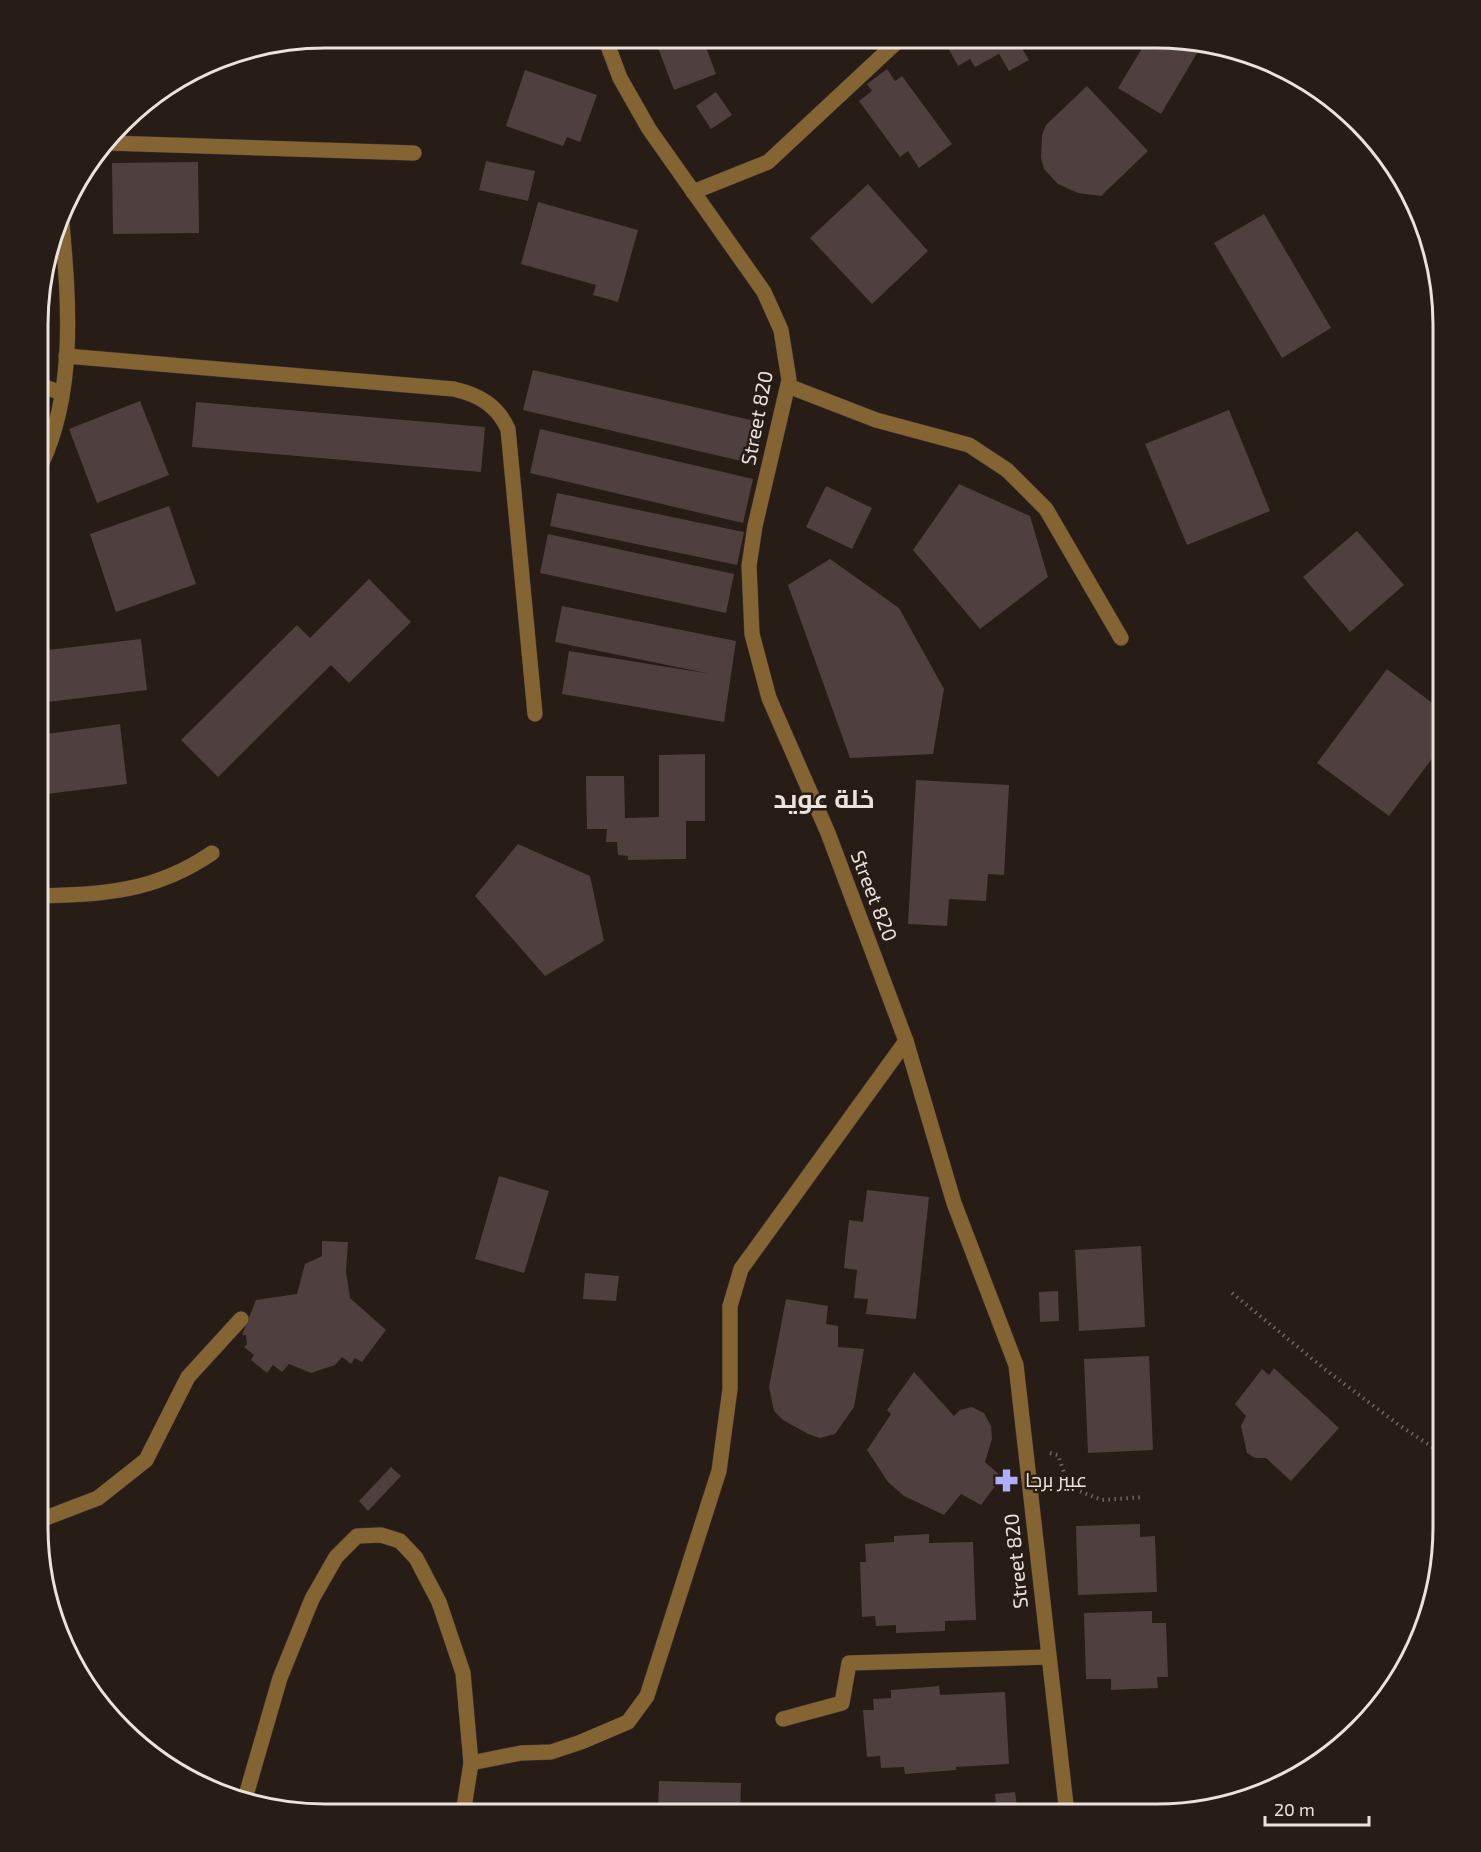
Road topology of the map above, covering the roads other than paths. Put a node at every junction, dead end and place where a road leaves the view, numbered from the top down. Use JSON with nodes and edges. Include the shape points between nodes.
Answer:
{"nodes":[{"id":1,"x":609,"y":48,"type":"edge"},
{"id":2,"x":890,"y":48,"type":"edge"},
{"id":3,"x":117,"y":142,"type":"edge"},
{"id":4,"x":414,"y":153,"type":"dead end"},
{"id":5,"x":693,"y":192,"type":"junction"},
{"id":6,"x":63,"y":236,"type":"edge"},
{"id":7,"x":66,"y":356,"type":"junction"},
{"id":8,"x":788,"y":387,"type":"junction"},
{"id":9,"x":48,"y":388,"type":"edge"},
{"id":10,"x":61,"y":393,"type":"junction"},
{"id":11,"x":48,"y":449,"type":"edge"},
{"id":12,"x":1121,"y":638,"type":"dead end"},
{"id":13,"x":535,"y":714,"type":"dead end"},
{"id":14,"x":212,"y":853,"type":"dead end"},
{"id":15,"x":48,"y":895,"type":"edge"},
{"id":16,"x":906,"y":1041,"type":"junction"},
{"id":17,"x":241,"y":1318,"type":"dead end"},
{"id":18,"x":48,"y":1517,"type":"edge"},
{"id":19,"x":1047,"y":1657,"type":"junction"},
{"id":20,"x":783,"y":1719,"type":"dead end"},
{"id":21,"x":471,"y":1763,"type":"junction"},
{"id":22,"x":247,"y":1793,"type":"edge"},
{"id":23,"x":465,"y":1804,"type":"edge"},
{"id":24,"x":1066,"y":1804,"type":"edge"}],
"edges":[{"from":1,"to":5,"type":"street","name":"Street 820","via":[[620,78],[649,129]]},
{"from":2,"to":5,"type":"street","via":[[768,162]]},
{"from":3,"to":4,"type":"street"},
{"from":5,"to":8,"type":"street","name":"Street 820","via":[[764,292],[782,330],[788,358]]},
{"from":6,"to":7,"type":"street","via":[[68,302]]},
{"from":7,"to":10,"type":"street"},
{"from":7,"to":13,"type":"street","via":[[454,389],[489,403],[502,414],[508,429]]},
{"from":8,"to":12,"type":"street","via":[[876,420],[969,445],[1006,470],[1046,509]]},
{"from":8,"to":16,"type":"street","name":"Street 820","via":[[749,566],[752,634],[770,698],[828,833]]},
{"from":9,"to":10,"type":"street"},
{"from":10,"to":11,"type":"street"},
{"from":14,"to":15,"type":"street","via":[[157,883],[126,890]]},
{"from":16,"to":19,"type":"street","name":"Street 820","via":[[954,1203],[1016,1365]]},
{"from":16,"to":21,"type":"street","via":[[741,1269],[730,1306],[730,1389],[719,1471],[647,1696],[628,1722],[581,1742],[551,1752],[521,1753]]},
{"from":17,"to":18,"type":"street","via":[[188,1377],[146,1460],[98,1498]]},
{"from":19,"to":20,"type":"street","via":[[849,1663],[842,1703]]},
{"from":19,"to":24,"type":"street","name":"Street 820"},
{"from":21,"to":22,"type":"street","via":[[463,1673],[439,1602],[416,1558],[400,1541],[381,1535],[357,1536],[336,1557],[312,1599],[280,1678]]},
{"from":21,"to":23,"type":"street"}]}
